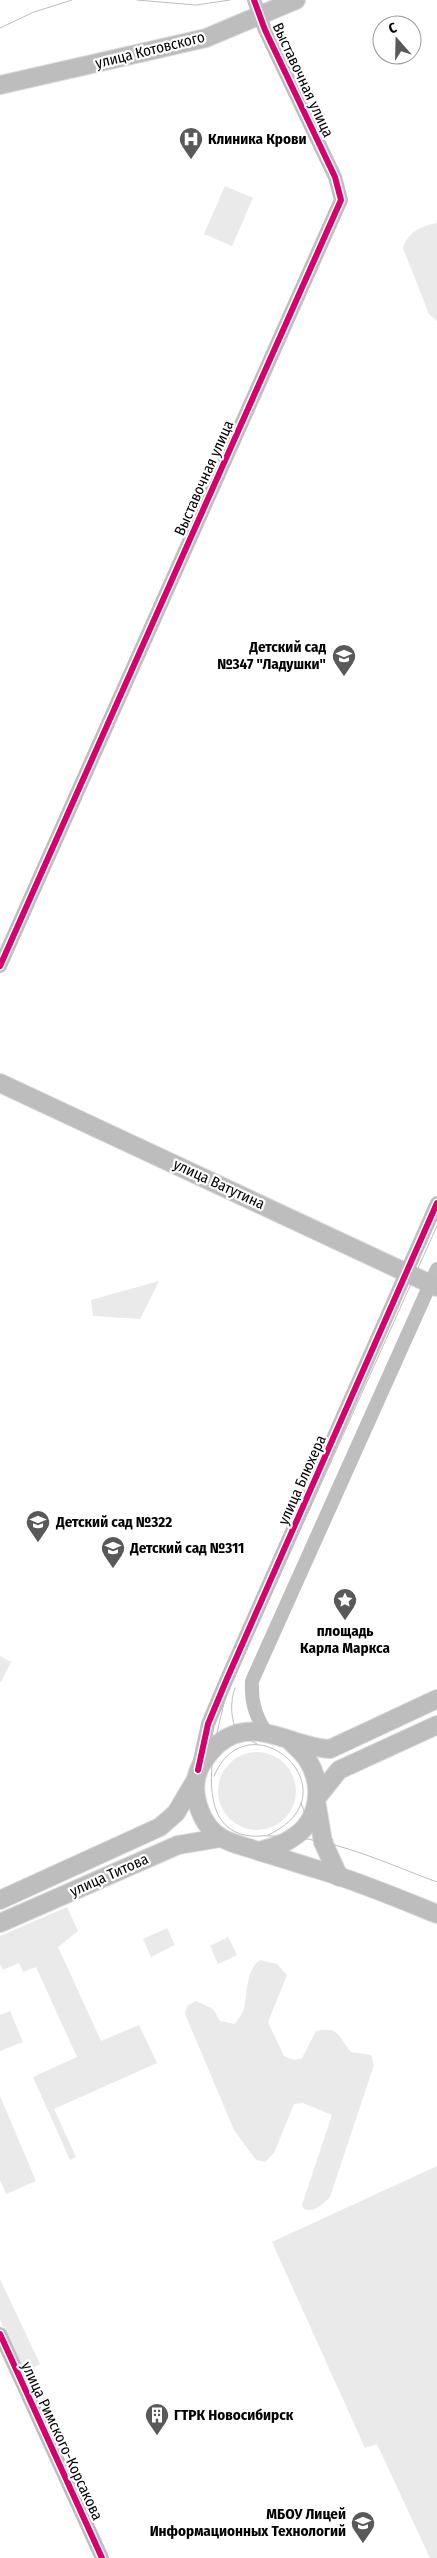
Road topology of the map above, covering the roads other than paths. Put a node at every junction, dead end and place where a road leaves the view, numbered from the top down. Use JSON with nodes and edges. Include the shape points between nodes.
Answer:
{"nodes":[{"id":1,"x":296,"y":0,"type":"edge"},
{"id":2,"x":257,"y":8,"type":"edge"},
{"id":3,"x":0,"y":85,"type":"edge"},
{"id":4,"x":0,"y":966,"type":"edge"},
{"id":5,"x":0,"y":1083,"type":"edge"},
{"id":6,"x":437,"y":1203,"type":"edge"},
{"id":7,"x":406,"y":1273,"type":"junction"},
{"id":8,"x":435,"y":1280,"type":"edge"},
{"id":9,"x":437,"y":1699,"type":"edge"},
{"id":10,"x":437,"y":1725,"type":"edge"},
{"id":11,"x":265,"y":1731,"type":"junction"},
{"id":12,"x":291,"y":1741,"type":"junction"},
{"id":13,"x":196,"y":1776,"type":"junction"},
{"id":14,"x":318,"y":1801,"type":"junction"},
{"id":15,"x":220,"y":1838,"type":"junction"},
{"id":16,"x":259,"y":1851,"type":"junction"},
{"id":17,"x":338,"y":1877,"type":"junction"},
{"id":18,"x":0,"y":1900,"type":"edge"},
{"id":19,"x":437,"y":1914,"type":"edge"},
{"id":20,"x":0,"y":1923,"type":"edge"},
{"id":21,"x":0,"y":2334,"type":"edge"},
{"id":22,"x":102,"y":2558,"type":"edge"}],
"edges":[{"from":1,"to":2,"type":"main road","name":"улица Котовского"},
{"from":2,"to":3,"type":"main road","name":"улица Котовского","via":[[206,38]]},
{"from":2,"to":4,"type":"street","name":"Выставочная улица","via":[[335,177],[341,200]]},
{"from":5,"to":7,"type":"main road","name":"улица Ватутина"},
{"from":6,"to":7,"type":"street","name":"улица Блюхера"},
{"from":7,"to":8,"type":"main road","name":"улица Ватутина"},
{"from":7,"to":13,"type":"street","name":"улица Блюхера","via":[[208,1724]]},
{"from":8,"to":11,"type":"street","via":[[252,1682],[251,1700]]},
{"from":9,"to":12,"type":"main road","via":[[330,1748],[312,1748]]},
{"from":10,"to":14,"type":"main road","via":[[339,1770]]},
{"from":11,"to":12,"type":"main road"},
{"from":11,"to":13,"type":"main road","via":[[239,1732],[226,1738],[214,1748]]},
{"from":12,"to":14,"type":"main road","via":[[307,1759]]},
{"from":13,"to":15,"type":"main road","via":[[195,1793],[202,1816]]},
{"from":13,"to":18,"type":"main road","name":"улица Титова","via":[[176,1813],[160,1827]]},
{"from":14,"to":16,"type":"main road","via":[[308,1822],[293,1838]]},
{"from":14,"to":17,"type":"main road","via":[[323,1842]]},
{"from":15,"to":16,"type":"main road"},
{"from":15,"to":20,"type":"main road","name":"улица Титова","via":[[178,1845]]},
{"from":16,"to":17,"type":"main road"},
{"from":17,"to":19,"type":"main road"},
{"from":21,"to":22,"type":"street","name":"улица Римского-Корсакова"}]}
